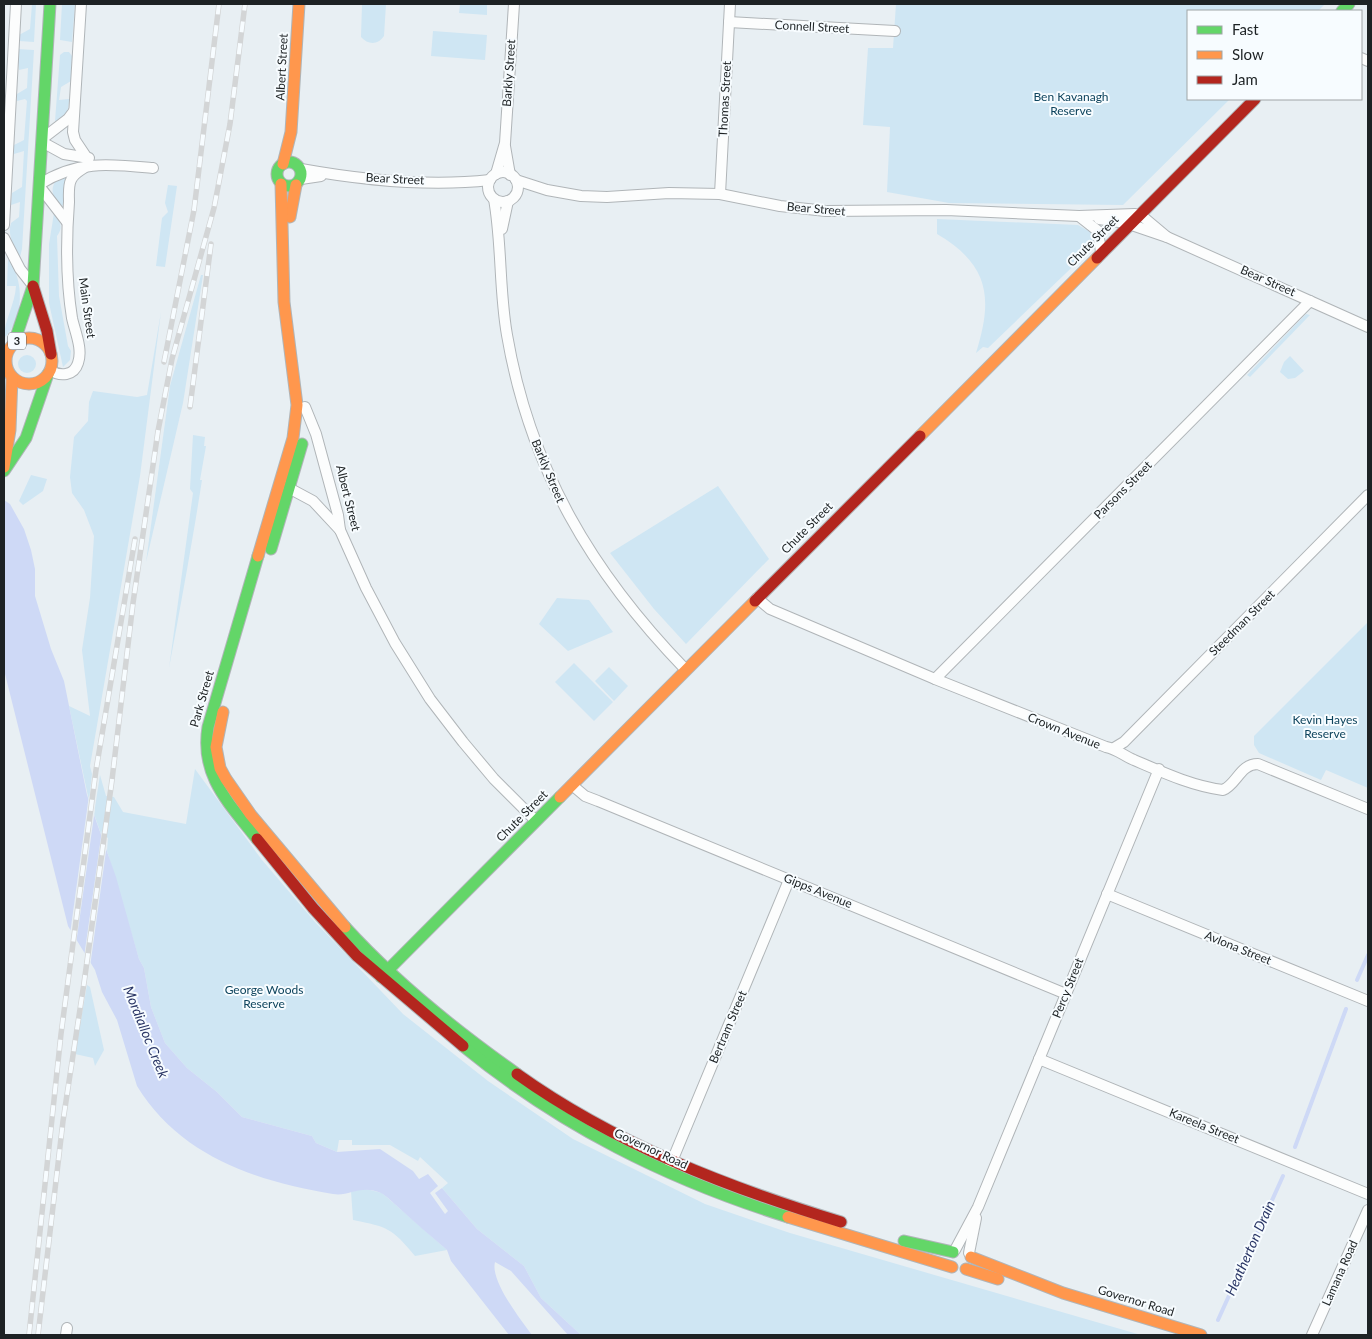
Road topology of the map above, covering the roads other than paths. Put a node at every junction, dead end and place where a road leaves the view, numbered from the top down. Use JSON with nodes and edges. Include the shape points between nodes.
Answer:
{"nodes":[{"id":1,"x":16,"y":4,"type":"edge"},
{"id":2,"x":50,"y":4,"type":"edge"},
{"id":3,"x":81,"y":4,"type":"edge"},
{"id":4,"x":299,"y":4,"type":"edge"},
{"id":5,"x":514,"y":4,"type":"edge"},
{"id":6,"x":730,"y":4,"type":"edge"},
{"id":7,"x":729,"y":22,"type":"junction"},
{"id":8,"x":895,"y":31,"type":"dead end"},
{"id":9,"x":8,"y":67,"type":"edge"},
{"id":10,"x":1253,"y":100,"type":"edge"},
{"id":11,"x":74,"y":110,"type":"junction"},
{"id":12,"x":291,"y":132,"type":"junction"},
{"id":13,"x":42,"y":140,"type":"junction"},
{"id":14,"x":505,"y":143,"type":"junction"},
{"id":15,"x":86,"y":162,"type":"junction"},
{"id":16,"x":282,"y":164,"type":"junction"},
{"id":17,"x":153,"y":168,"type":"dead end"},
{"id":18,"x":298,"y":174,"type":"junction"},
{"id":19,"x":513,"y":177,"type":"junction"},
{"id":20,"x":492,"y":181,"type":"junction"},
{"id":21,"x":281,"y":184,"type":"junction"},
{"id":22,"x":39,"y":185,"type":"junction"},
{"id":23,"x":547,"y":190,"type":"junction"},
{"id":24,"x":516,"y":193,"type":"junction"},
{"id":25,"x":720,"y":194,"type":"junction"},
{"id":26,"x":494,"y":199,"type":"junction"},
{"id":27,"x":508,"y":201,"type":"junction"},
{"id":28,"x":1138,"y":215,"type":"junction"},
{"id":29,"x":1083,"y":216,"type":"junction"},
{"id":30,"x":67,"y":222,"type":"junction"},
{"id":31,"x":1130,"y":224,"type":"junction"},
{"id":32,"x":4,"y":225,"type":"edge"},
{"id":33,"x":500,"y":235,"type":"junction"},
{"id":34,"x":1167,"y":236,"type":"junction"},
{"id":35,"x":4,"y":238,"type":"edge"},
{"id":36,"x":1101,"y":252,"type":"junction"},
{"id":37,"x":33,"y":286,"type":"junction"},
{"id":38,"x":1310,"y":300,"type":"junction"},
{"id":39,"x":1368,"y":327,"type":"edge"},
{"id":40,"x":14,"y":343,"type":"junction"},
{"id":41,"x":51,"y":355,"type":"junction"},
{"id":42,"x":49,"y":372,"type":"junction"},
{"id":43,"x":12,"y":378,"type":"junction"},
{"id":44,"x":301,"y":406,"type":"junction"},
{"id":45,"x":4,"y":466,"type":"edge"},
{"id":46,"x":4,"y":471,"type":"edge"},
{"id":47,"x":279,"y":484,"type":"junction"},
{"id":48,"x":290,"y":489,"type":"junction"},
{"id":49,"x":1368,"y":496,"type":"edge"},
{"id":50,"x":340,"y":530,"type":"junction"},
{"id":51,"x":757,"y":598,"type":"junction"},
{"id":52,"x":686,"y":670,"type":"junction"},
{"id":53,"x":935,"y":679,"type":"junction"},
{"id":54,"x":1114,"y":748,"type":"junction"},
{"id":55,"x":1159,"y":770,"type":"junction"},
{"id":56,"x":572,"y":785,"type":"junction"},
{"id":57,"x":1368,"y":809,"type":"edge"},
{"id":58,"x":536,"y":821,"type":"junction"},
{"id":59,"x":789,"y":880,"type":"junction"},
{"id":60,"x":1107,"y":894,"type":"junction"},
{"id":61,"x":384,"y":974,"type":"junction"},
{"id":62,"x":1066,"y":994,"type":"junction"},
{"id":63,"x":1368,"y":1002,"type":"edge"},
{"id":64,"x":1039,"y":1059,"type":"junction"},
{"id":65,"x":673,"y":1161,"type":"junction"},
{"id":66,"x":666,"y":1173,"type":"junction"},
{"id":67,"x":1368,"y":1194,"type":"edge"},
{"id":68,"x":978,"y":1207,"type":"junction"},
{"id":69,"x":1368,"y":1210,"type":"edge"},
{"id":70,"x":954,"y":1251,"type":"junction"},
{"id":71,"x":970,"y":1255,"type":"junction"},
{"id":72,"x":952,"y":1267,"type":"junction"},
{"id":73,"x":966,"y":1269,"type":"junction"},
{"id":74,"x":1063,"y":1292,"type":"junction"},
{"id":75,"x":1201,"y":1335,"type":"edge"},
{"id":76,"x":1312,"y":1335,"type":"edge"}],
"edges":[{"from":1,"to":9,"type":"street"},
{"from":2,"to":13,"type":"main road","number":"3"},
{"from":3,"to":11,"type":"street"},
{"from":4,"to":12,"type":"main road","name":"Albert Street"},
{"from":5,"to":14,"type":"street","name":"Barkly Street"},
{"from":6,"to":7,"type":"street","name":"Thomas Street"},
{"from":7,"to":8,"type":"street","name":"Connell Street"},
{"from":7,"to":25,"type":"street","name":"Thomas Street"},
{"from":9,"to":32,"type":"street"},
{"from":10,"to":28,"type":"main road","name":"Chute Street"},
{"from":11,"to":13,"type":"street"},
{"from":11,"to":15,"type":"street","via":[[73,135]]},
{"from":12,"to":16,"type":"main road","name":"Albert Street"},
{"from":12,"to":18,"type":"main road","name":"Albert Street"},
{"from":13,"to":15,"type":"street","via":[[64,154]]},
{"from":13,"to":22,"type":"main road","number":"3"},
{"from":14,"to":19,"type":"street","name":"Barkly Street"},
{"from":14,"to":20,"type":"street","name":"Barkly Street"},
{"from":15,"to":17,"type":"street"},
{"from":15,"to":22,"type":"street","via":[[62,170]]},
{"from":15,"to":30,"type":"street","name":"Main Street","via":[[70,183]]},
{"from":16,"to":18,"type":"main road","via":[[290,162]]},
{"from":16,"to":21,"type":"main road","via":[[277,173]]},
{"from":18,"to":20,"type":"street","name":"Bear Street","via":[[462,183]]},
{"from":18,"to":21,"type":"main road","via":[[288,187]]},
{"from":18,"to":44,"type":"main road","name":"Albert Street","via":[[290,224],[290,261]]},
{"from":19,"to":20,"type":"street","name":"Bear Street"},
{"from":19,"to":23,"type":"street","name":"Bear Street"},
{"from":19,"to":24,"type":"street","name":"Barkly Street"},
{"from":20,"to":26,"type":"street"},
{"from":21,"to":44,"type":"main road","name":"Albert Street","via":[[284,302]]},
{"from":22,"to":30,"type":"street"},
{"from":22,"to":37,"type":"main road","number":"3"},
{"from":23,"to":24,"type":"street","name":"Bear Street"},
{"from":23,"to":25,"type":"street","name":"Bear Street","via":[[607,198],[669,193]]},
{"from":24,"to":27,"type":"street"},
{"from":25,"to":29,"type":"street","name":"Bear Street","via":[[826,211],[946,210]]},
{"from":26,"to":27,"type":"street"},
{"from":26,"to":33,"type":"street","name":"Barkly Street"},
{"from":27,"to":33,"type":"street","name":"Barkly Street"},
{"from":28,"to":29,"type":"street","name":"Bear Street"},
{"from":28,"to":31,"type":"main road","name":"Chute Street"},
{"from":28,"to":34,"type":"street","name":"Bear Street"},
{"from":29,"to":31,"type":"street","name":"Bear Street"},
{"from":29,"to":36,"type":"street","via":[[1098,231]]},
{"from":30,"to":42,"type":"street","name":"Main Street","via":[[68,288],[79,360],[70,373],[59,375]]},
{"from":31,"to":34,"type":"street","name":"Bear Street"},
{"from":31,"to":36,"type":"main road","name":"Chute Street"},
{"from":33,"to":52,"type":"street","name":"Barkly Street","via":[[506,334],[521,400],[540,457],[567,514],[601,570],[648,630]]},
{"from":34,"to":38,"type":"street","name":"Bear Street"},
{"from":35,"to":37,"type":"street"},
{"from":36,"to":51,"type":"main road","name":"Chute Street"},
{"from":37,"to":40,"type":"main road","number":"3"},
{"from":37,"to":41,"type":"main road","number":"3"},
{"from":38,"to":39,"type":"street","name":"Bear Street"},
{"from":38,"to":53,"type":"street","name":"Parsons Street"},
{"from":40,"to":41,"type":"main road","number":"3","via":[[36,339]]},
{"from":40,"to":43,"type":"main road","number":"3","via":[[5,361]]},
{"from":41,"to":42,"type":"main road","number":"3"},
{"from":42,"to":43,"type":"main road","via":[[40,382],[33,384],[22,384]]},
{"from":42,"to":46,"type":"main road","number":"3","via":[[42,399],[26,436]]},
{"from":43,"to":45,"type":"main road","number":"3","via":[[10,430]]},
{"from":44,"to":47,"type":"main road","name":"Park Street"},
{"from":44,"to":48,"type":"main road","name":"Park Street","via":[[304,432]]},
{"from":44,"to":50,"type":"street","name":"Albert Street","via":[[316,434]]},
{"from":47,"to":48,"type":"street"},
{"from":47,"to":61,"type":"main road","name":"Park Street","via":[[208,727],[207,768],[226,798],[300,894],[350,949]]},
{"from":48,"to":50,"type":"street","via":[[313,501]]},
{"from":48,"to":61,"type":"main road","name":"Park Street","via":[[218,728],[216,758],[225,778],[283,855]]},
{"from":49,"to":54,"type":"street","name":"Steedman Street"},
{"from":50,"to":58,"type":"street","name":"Albert Street","via":[[395,644],[421,686],[479,762]]},
{"from":51,"to":52,"type":"main road","name":"Chute Street"},
{"from":51,"to":53,"type":"street","name":"Crown Avenue","via":[[770,608]]},
{"from":52,"to":56,"type":"main road","name":"Chute Street"},
{"from":53,"to":54,"type":"street","name":"Crown Avenue","via":[[1106,748]]},
{"from":54,"to":55,"type":"street","name":"Crown Avenue"},
{"from":55,"to":57,"type":"street","name":"Crown Avenue","via":[[1201,786],[1223,790],[1244,768],[1258,764]]},
{"from":55,"to":60,"type":"street","name":"Percy Street"},
{"from":56,"to":58,"type":"main road","name":"Chute Street"},
{"from":56,"to":59,"type":"street","name":"Gipps Avenue","via":[[585,796]]},
{"from":58,"to":61,"type":"main road","name":"Chute Street"},
{"from":59,"to":62,"type":"street","name":"Gipps Avenue"},
{"from":59,"to":65,"type":"street","name":"Bertram Street"},
{"from":60,"to":62,"type":"street","name":"Percy Street"},
{"from":60,"to":63,"type":"street","name":"Avlona Street"},
{"from":61,"to":65,"type":"main road","name":"Governor Road","via":[[528,1082],[598,1125]]},
{"from":61,"to":66,"type":"main road","name":"Governor Road","via":[[463,1048],[512,1085],[594,1137]]},
{"from":62,"to":64,"type":"street","name":"Percy Street"},
{"from":64,"to":67,"type":"street","name":"Kareela Street"},
{"from":64,"to":68,"type":"street","name":"Percy Street"},
{"from":65,"to":66,"type":"street","name":"Bertram Street"},
{"from":65,"to":70,"type":"main road","name":"Governor Road","via":[[766,1198],[916,1244]]},
{"from":66,"to":72,"type":"main road","name":"Governor Road","via":[[761,1208]]},
{"from":68,"to":70,"type":"street","name":"Percy Street"},
{"from":68,"to":71,"type":"street","name":"Percy Street"},
{"from":69,"to":76,"type":"street","name":"Lamana Road"},
{"from":70,"to":71,"type":"main road","via":[[964,1250]]},
{"from":70,"to":72,"type":"main road","via":[[950,1257]]},
{"from":71,"to":73,"type":"main road"},
{"from":71,"to":74,"type":"main road","name":"Governor Road"},
{"from":72,"to":73,"type":"main road"},
{"from":73,"to":74,"type":"main road","name":"Governor Road"},
{"from":74,"to":75,"type":"main road","name":"Governor Road"}]}
